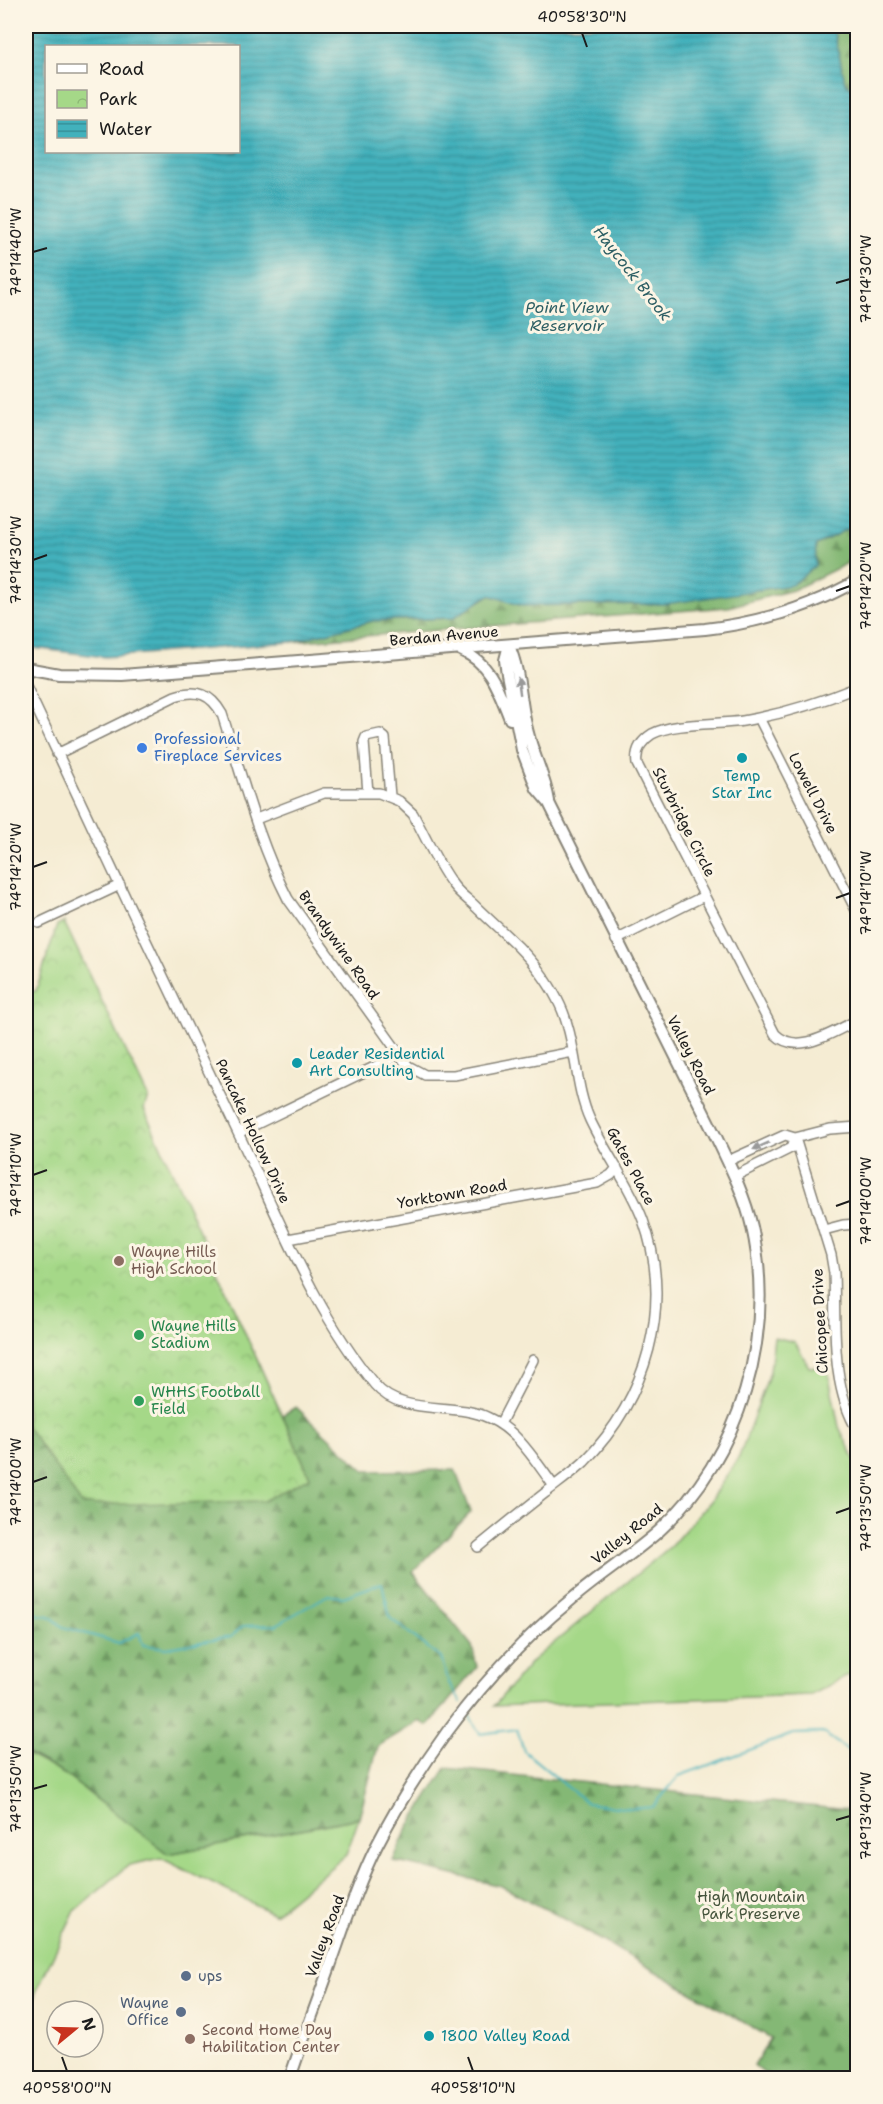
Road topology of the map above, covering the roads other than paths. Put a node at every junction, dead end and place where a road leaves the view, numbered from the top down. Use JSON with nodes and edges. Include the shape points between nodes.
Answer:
{"nodes":[{"id":1,"x":858,"y":580,"type":"edge"},
{"id":2,"x":509,"y":645,"type":"junction"},
{"id":3,"x":459,"y":650,"type":"junction"},
{"id":4,"x":26,"y":668,"type":"edge"},
{"id":5,"x":26,"y":686,"type":"edge"},
{"id":6,"x":858,"y":687,"type":"edge"},
{"id":7,"x":759,"y":718,"type":"junction"},
{"id":8,"x":522,"y":750,"type":"junction"},
{"id":9,"x":57,"y":754,"type":"junction"},
{"id":10,"x":368,"y":793,"type":"junction"},
{"id":11,"x":390,"y":796,"type":"junction"},
{"id":12,"x":549,"y":803,"type":"junction"},
{"id":13,"x":256,"y":819,"type":"junction"},
{"id":14,"x":120,"y":885,"type":"junction"},
{"id":15,"x":704,"y":896,"type":"junction"},
{"id":16,"x":858,"y":914,"type":"edge"},
{"id":17,"x":39,"y":923,"type":"dead end"},
{"id":18,"x":616,"y":940,"type":"junction"},
{"id":19,"x":858,"y":1020,"type":"edge"},
{"id":20,"x":573,"y":1052,"type":"junction"},
{"id":21,"x":399,"y":1055,"type":"junction"},
{"id":22,"x":858,"y":1127,"type":"edge"},
{"id":23,"x":238,"y":1132,"type":"junction"},
{"id":24,"x":795,"y":1138,"type":"junction"},
{"id":25,"x":728,"y":1161,"type":"junction"},
{"id":26,"x":617,"y":1168,"type":"junction"},
{"id":27,"x":735,"y":1176,"type":"junction"},
{"id":28,"x":858,"y":1224,"type":"edge"},
{"id":29,"x":824,"y":1230,"type":"junction"},
{"id":30,"x":288,"y":1239,"type":"junction"},
{"id":31,"x":533,"y":1360,"type":"dead end"},
{"id":32,"x":500,"y":1424,"type":"junction"},
{"id":33,"x":858,"y":1431,"type":"edge"},
{"id":34,"x":554,"y":1486,"type":"junction"},
{"id":35,"x":478,"y":1547,"type":"dead end"},
{"id":36,"x":290,"y":2079,"type":"edge"}],
"edges":[{"from":1,"to":2,"type":"main road","name":"Berdan Avenue","via":[[799,608],[731,626]]},
{"from":2,"to":3,"type":"main road","name":"Berdan Avenue"},
{"from":2,"to":8,"type":"main road","name":"Valley Road","via":[[505,660]]},
{"from":12,"to":2,"type":"main road","name":"Valley Road","one_way":true,"via":[[546,783],[528,735]]},
{"from":3,"to":4,"type":"main road","name":"Berdan Avenue","via":[[122,675],[58,674]]},
{"from":3,"to":8,"type":"main road","via":[[473,655],[490,673]]},
{"from":5,"to":9,"type":"street","name":"Pancake Hollow Drive"},
{"from":6,"to":7,"type":"street","name":"Sturbridge Circle","via":[[814,704]]},
{"from":7,"to":15,"type":"street","name":"Sturbridge Circle","via":[[661,730],[646,738],[638,751],[637,764]]},
{"from":7,"to":16,"type":"street","name":"Lowell Drive"},
{"from":8,"to":12,"type":"main road","name":"Valley Road","via":[[537,789]]},
{"from":9,"to":13,"type":"street","name":"Brandywine Road","via":[[175,696],[207,696],[222,714]]},
{"from":9,"to":14,"type":"street","name":"Pancake Hollow Drive"},
{"from":10,"to":11,"type":"street"},
{"from":10,"to":11,"type":"street","via":[[364,742],[366,737],[380,734],[385,738]]},
{"from":10,"to":13,"type":"street","via":[[315,795]]},
{"from":11,"to":20,"type":"street","name":"Gates Place","via":[[413,814],[454,887],[539,971],[563,1012]]},
{"from":12,"to":18,"type":"main road","name":"Valley Road"},
{"from":13,"to":21,"type":"street","name":"Brandywine Road","via":[[288,899]]},
{"from":14,"to":17,"type":"street"},
{"from":14,"to":23,"type":"street","name":"Pancake Hollow Drive"},
{"from":15,"to":18,"type":"street"},
{"from":15,"to":19,"type":"street","name":"Sturbridge Circle","via":[[775,1035],[786,1042],[803,1044]]},
{"from":18,"to":25,"type":"main road","name":"Valley Road"},
{"from":20,"to":21,"type":"street","name":"Brandywine Road","via":[[436,1076],[416,1071]]},
{"from":20,"to":26,"type":"street","name":"Gates Place","via":[[584,1105]]},
{"from":21,"to":23,"type":"street"},
{"from":22,"to":24,"type":"street"},
{"from":23,"to":30,"type":"street","name":"Pancake Hollow Drive"},
{"from":24,"to":25,"type":"street","one_way":true,"via":[[785,1135]]},
{"from":24,"to":27,"type":"street","via":[[790,1148]]},
{"from":24,"to":29,"type":"street","name":"Chicopee Drive"},
{"from":25,"to":27,"type":"main road","name":"Valley Road"},
{"from":26,"to":30,"type":"street","name":"Yorktown Road","via":[[597,1182]]},
{"from":26,"to":34,"type":"street","name":"Gates Place","via":[[643,1221],[653,1257],[656,1303],[651,1345],[640,1380],[618,1419],[583,1463]]},
{"from":27,"to":36,"type":"main road","name":"Valley Road","via":[[753,1234],[760,1308],[745,1395],[722,1449],[695,1490],[658,1531],[577,1594],[518,1648],[429,1758],[390,1820],[362,1878]]},
{"from":28,"to":29,"type":"street"},
{"from":29,"to":33,"type":"street","name":"Chicopee Drive","via":[[834,1273],[839,1381],[846,1409]]},
{"from":30,"to":32,"type":"street","name":"Pancake Hollow Drive","via":[[335,1331],[380,1390],[399,1401],[463,1409]]},
{"from":31,"to":32,"type":"street"},
{"from":32,"to":34,"type":"street","name":"Pancake Hollow Drive","via":[[523,1444]]},
{"from":34,"to":35,"type":"street","name":"Gates Place"}]}
